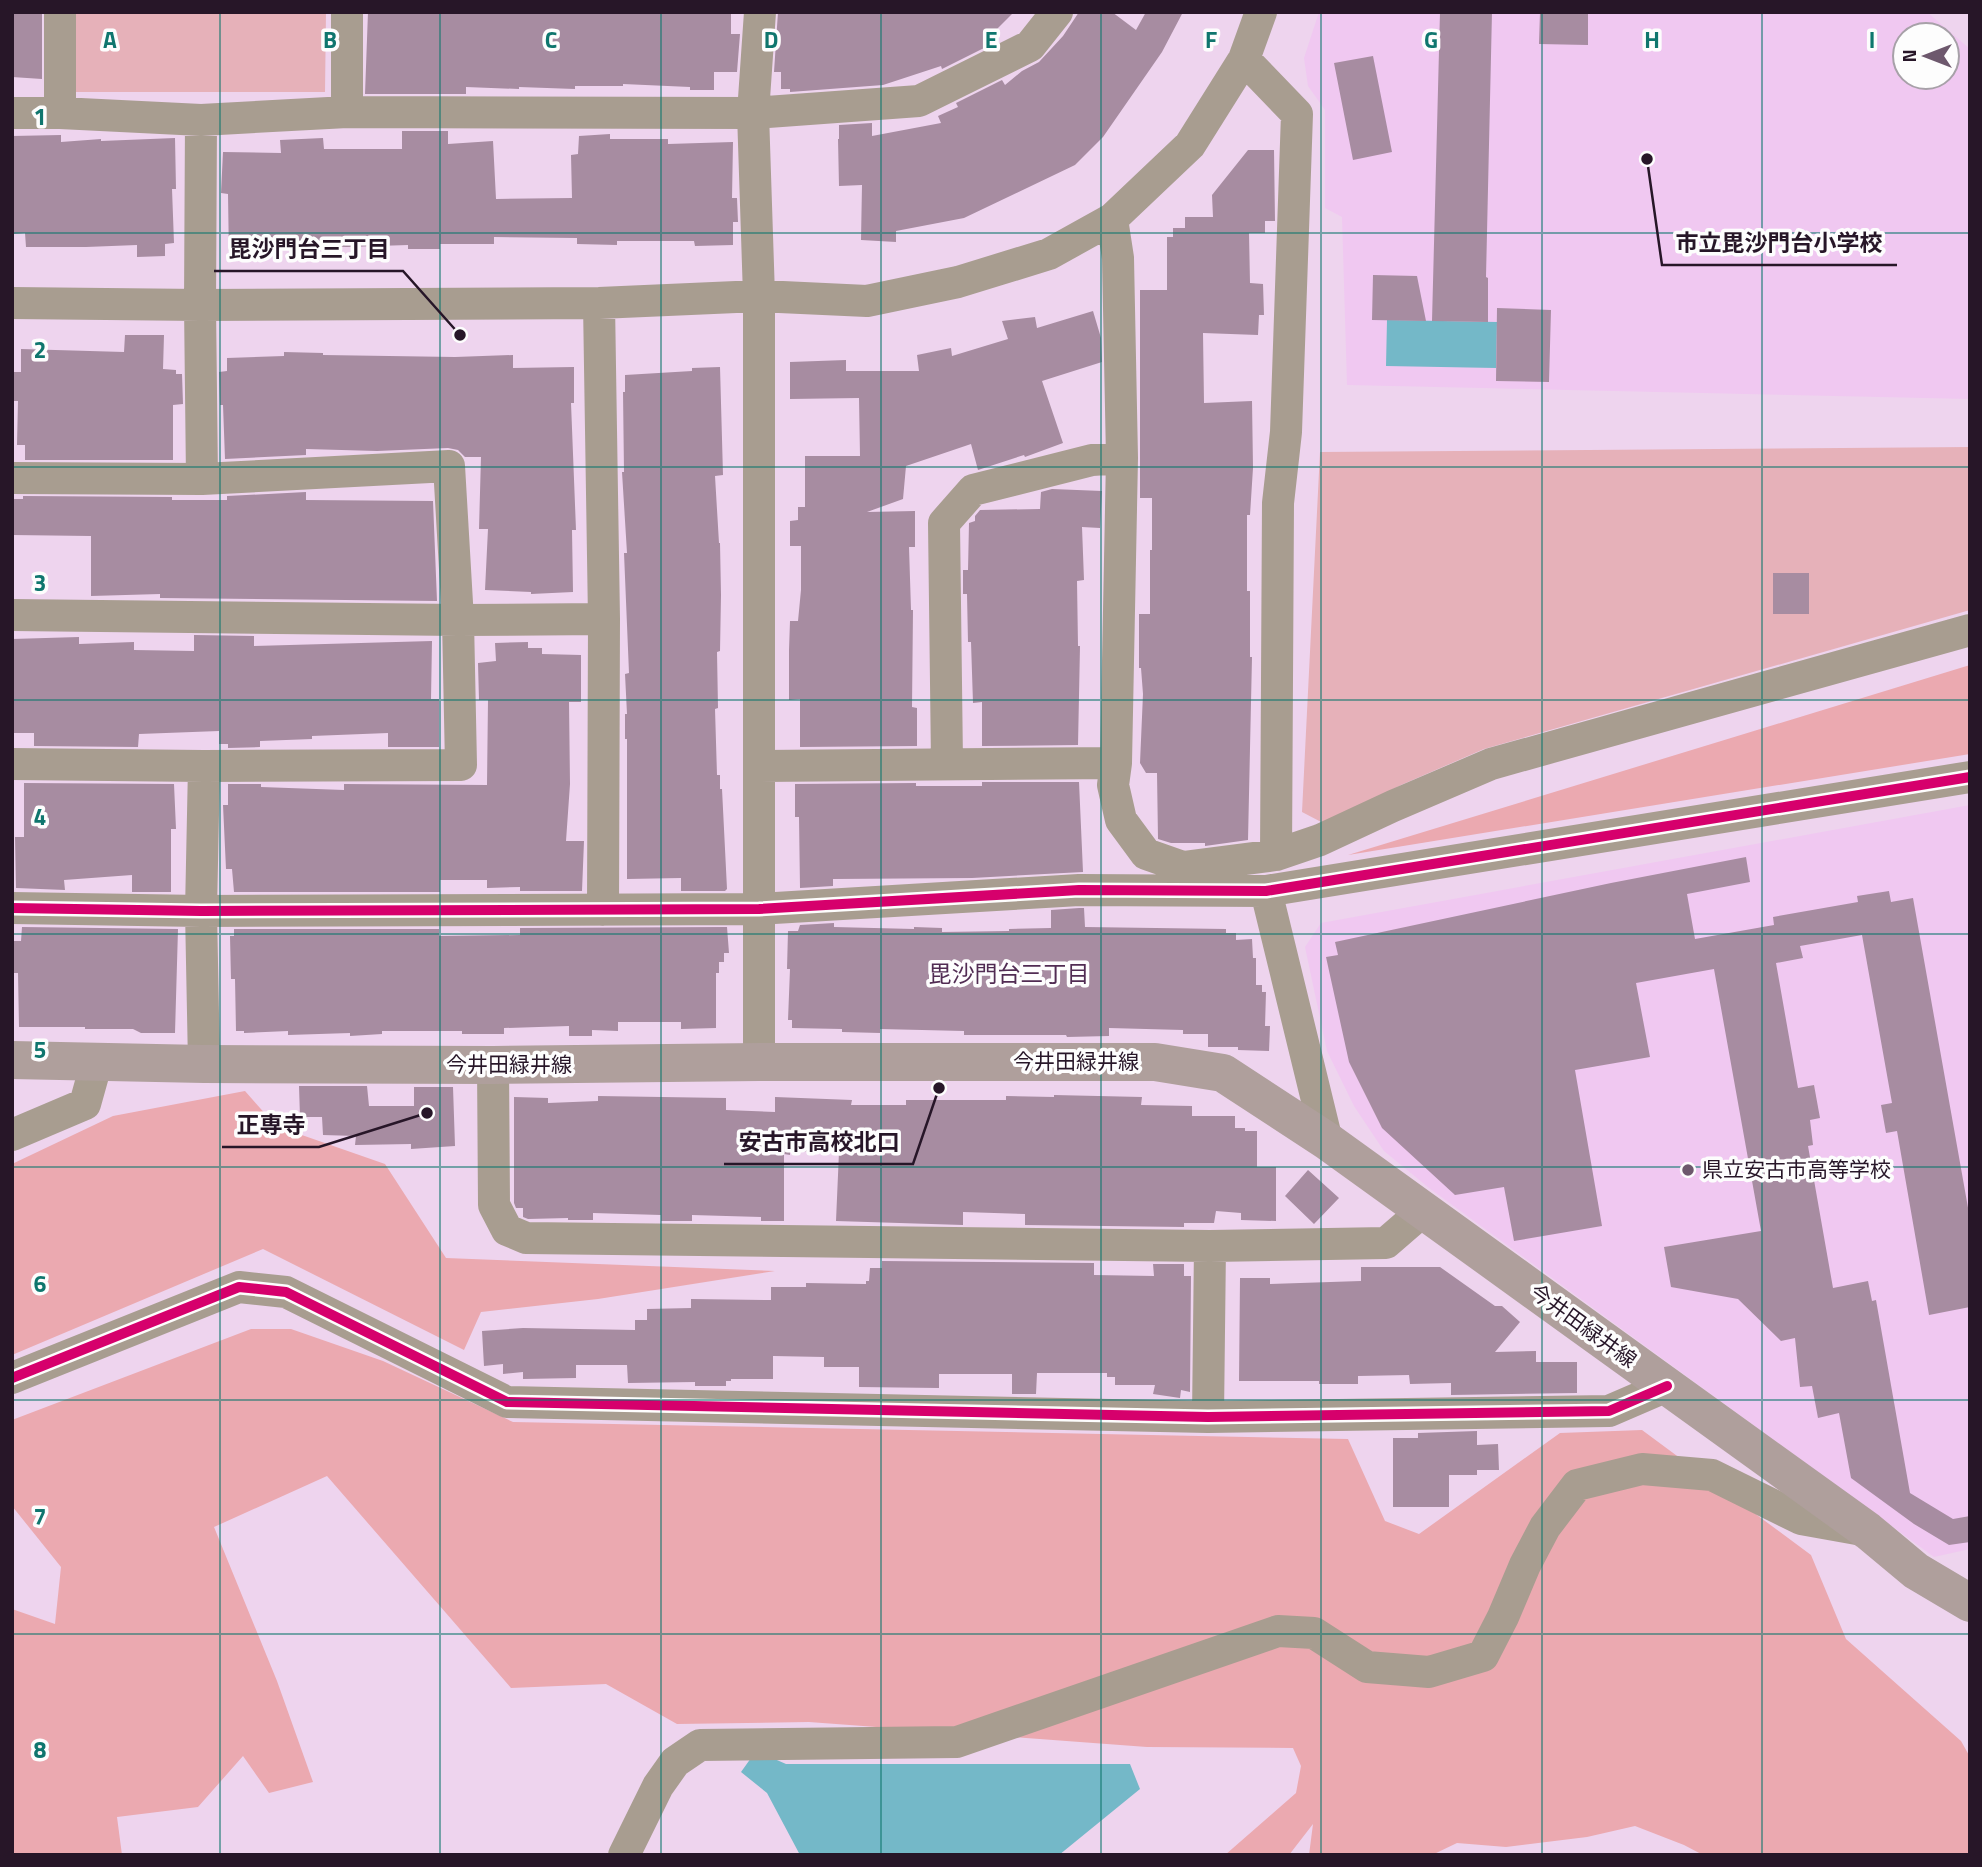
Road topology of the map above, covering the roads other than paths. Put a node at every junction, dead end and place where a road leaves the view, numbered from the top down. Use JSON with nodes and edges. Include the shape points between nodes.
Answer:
{"nodes":[{"id":1,"x":60,"y":12,"type":"edge"},
{"id":2,"x":347,"y":12,"type":"edge"},
{"id":3,"x":760,"y":12,"type":"edge"},
{"id":4,"x":1057,"y":12,"type":"edge"},
{"id":5,"x":1261,"y":12,"type":"edge"},
{"id":6,"x":1244,"y":59,"type":"junction"},
{"id":7,"x":347,"y":112,"type":"junction"},
{"id":8,"x":12,"y":113,"type":"edge"},
{"id":9,"x":60,"y":113,"type":"junction"},
{"id":10,"x":753,"y":113,"type":"junction"},
{"id":11,"x":201,"y":120,"type":"junction"},
{"id":12,"x":1112,"y":219,"type":"junction"},
{"id":13,"x":759,"y":296,"type":"junction"},
{"id":14,"x":12,"y":303,"type":"edge"},
{"id":15,"x":599,"y":303,"type":"junction"},
{"id":16,"x":200,"y":305,"type":"junction"},
{"id":17,"x":1122,"y":458,"type":"junction"},
{"id":18,"x":12,"y":478,"type":"edge"},
{"id":19,"x":202,"y":479,"type":"junction"},
{"id":20,"x":12,"y":615,"type":"edge"},
{"id":21,"x":604,"y":619,"type":"junction"},
{"id":22,"x":458,"y":620,"type":"junction"},
{"id":23,"x":1970,"y":630,"type":"edge"},
{"id":24,"x":12,"y":764,"type":"edge"},
{"id":25,"x":947,"y":764,"type":"junction"},
{"id":26,"x":1116,"y":764,"type":"junction"},
{"id":27,"x":204,"y":766,"type":"junction"},
{"id":28,"x":760,"y":766,"type":"junction"},
{"id":29,"x":1970,"y":777,"type":"edge"},
{"id":30,"x":1276,"y":855,"type":"junction"},
{"id":31,"x":1266,"y":891,"type":"junction"},
{"id":32,"x":12,"y":908,"type":"edge"},
{"id":33,"x":759,"y":909,"type":"junction"},
{"id":34,"x":603,"y":910,"type":"junction"},
{"id":35,"x":201,"y":911,"type":"junction"},
{"id":36,"x":12,"y":1060,"type":"edge"},
{"id":37,"x":97,"y":1060,"type":"junction"},
{"id":38,"x":760,"y":1062,"type":"junction"},
{"id":39,"x":204,"y":1064,"type":"junction"},
{"id":40,"x":493,"y":1065,"type":"junction"},
{"id":41,"x":12,"y":1135,"type":"edge"},
{"id":42,"x":1327,"y":1141,"type":"junction"},
{"id":43,"x":1423,"y":1211,"type":"junction"},
{"id":44,"x":1210,"y":1246,"type":"junction"},
{"id":45,"x":12,"y":1378,"type":"edge"},
{"id":46,"x":1667,"y":1385,"type":"junction"},
{"id":47,"x":1208,"y":1417,"type":"junction"},
{"id":48,"x":1868,"y":1531,"type":"junction"},
{"id":49,"x":1970,"y":1603,"type":"edge"},
{"id":50,"x":624,"y":1855,"type":"edge"}],
"edges":[{"from":1,"to":9,"type":"street"},
{"from":2,"to":7,"type":"street"},
{"from":3,"to":10,"type":"street"},
{"from":4,"to":10,"type":"street","via":[[1030,46],[919,101]]},
{"from":5,"to":6,"type":"street"},
{"from":6,"to":12,"type":"street","via":[[1190,145]]},
{"from":6,"to":30,"type":"street","via":[[1297,114],[1286,432],[1278,503]]},
{"from":7,"to":10,"type":"street"},
{"from":7,"to":11,"type":"street"},
{"from":8,"to":9,"type":"street"},
{"from":9,"to":11,"type":"street"},
{"from":10,"to":13,"type":"street"},
{"from":11,"to":16,"type":"street"},
{"from":12,"to":13,"type":"street","via":[[1049,254],[958,282],[867,300]]},
{"from":12,"to":17,"type":"street","via":[[1118,258]]},
{"from":13,"to":15,"type":"street"},
{"from":13,"to":28,"type":"street"},
{"from":14,"to":16,"type":"street"},
{"from":15,"to":16,"type":"street"},
{"from":15,"to":21,"type":"street"},
{"from":16,"to":19,"type":"street"},
{"from":17,"to":25,"type":"street","via":[[1092,460],[973,490],[944,523]]},
{"from":17,"to":26,"type":"street"},
{"from":18,"to":19,"type":"street"},
{"from":19,"to":22,"type":"street","via":[[449,466]]},
{"from":20,"to":22,"type":"street"},
{"from":21,"to":22,"type":"street"},
{"from":21,"to":34,"type":"street"},
{"from":22,"to":27,"type":"street","via":[[461,765]]},
{"from":23,"to":30,"type":"street","via":[[1491,764]]},
{"from":24,"to":27,"type":"street"},
{"from":25,"to":26,"type":"street"},
{"from":25,"to":28,"type":"street"},
{"from":26,"to":30,"type":"street","via":[[1113,785],[1121,820],[1146,854],[1183,867]]},
{"from":27,"to":35,"type":"street"},
{"from":28,"to":33,"type":"street"},
{"from":29,"to":31,"type":"street"},
{"from":31,"to":33,"type":"street","via":[[1079,890]]},
{"from":31,"to":42,"type":"street"},
{"from":32,"to":35,"type":"street"},
{"from":33,"to":34,"type":"street"},
{"from":33,"to":38,"type":"street"},
{"from":34,"to":35,"type":"street"},
{"from":35,"to":39,"type":"street"},
{"from":36,"to":37,"type":"main road","name":"今井田緑井線"},
{"from":37,"to":39,"type":"main road","name":"今井田緑井線"},
{"from":37,"to":41,"type":"street","via":[[85,1104]]},
{"from":38,"to":40,"type":"main road","name":"今井田緑井線"},
{"from":38,"to":42,"type":"main road","name":"今井田緑井線","via":[[1155,1062],[1223,1073]]},
{"from":39,"to":40,"type":"main road","name":"今井田緑井線"},
{"from":40,"to":44,"type":"street","via":[[494,1205],[507,1230],[526,1238]]},
{"from":42,"to":43,"type":"main road","name":"今井田緑井線"},
{"from":43,"to":44,"type":"street","via":[[1386,1243]]},
{"from":43,"to":46,"type":"main road","name":"今井田緑井線"},
{"from":44,"to":47,"type":"street"},
{"from":45,"to":47,"type":"street","via":[[239,1287],[286,1292],[507,1402]]},
{"from":46,"to":47,"type":"street","via":[[1609,1411]]},
{"from":46,"to":48,"type":"main road","name":"今井田緑井線"},
{"from":48,"to":49,"type":"main road","name":"今井田緑井線","via":[[1916,1571]]},
{"from":48,"to":50,"type":"street","via":[[1801,1519],[1712,1475],[1642,1469],[1577,1485],[1540,1537],[1483,1656],[1429,1672],[1367,1667],[1314,1633],[1278,1630],[957,1742],[700,1745],[675,1762]]}]}
